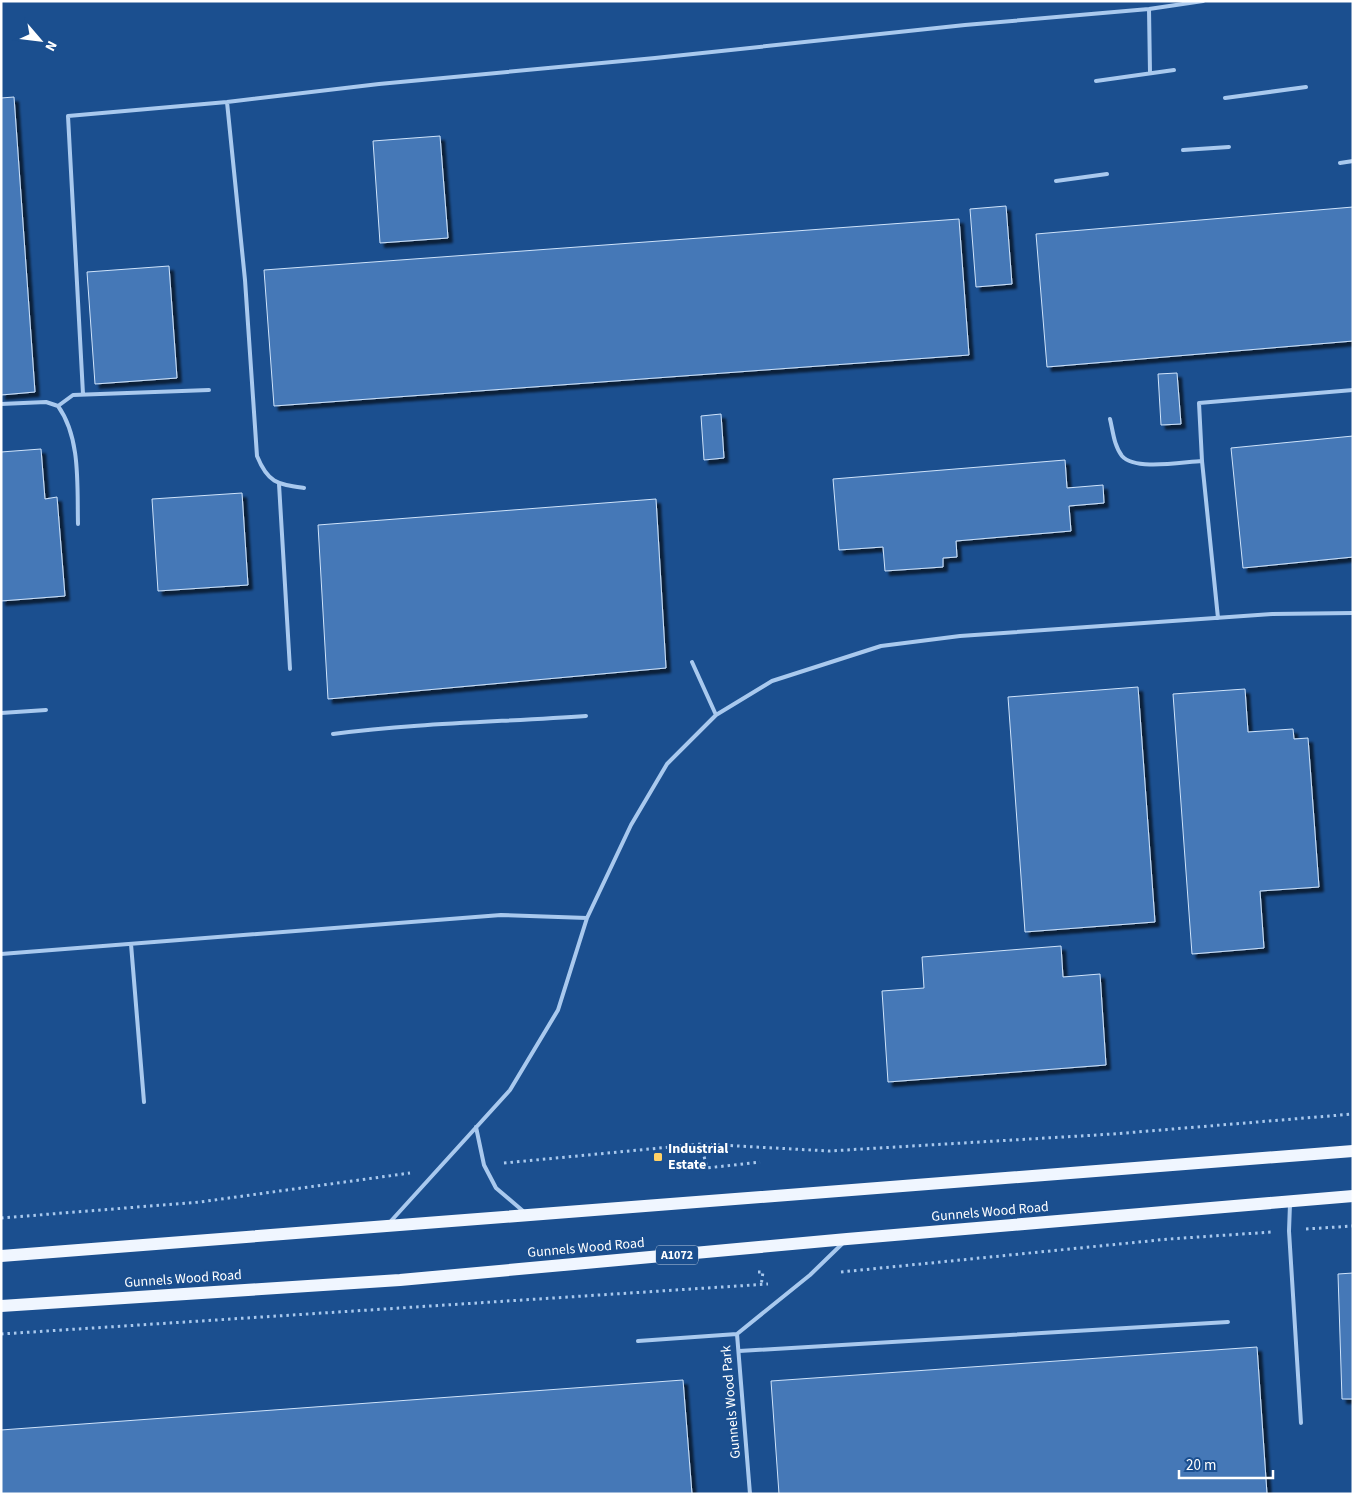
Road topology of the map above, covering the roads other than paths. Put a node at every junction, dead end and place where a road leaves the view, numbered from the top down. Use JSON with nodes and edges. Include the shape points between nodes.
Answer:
{"nodes":[{"id":1,"x":1203,"y":1,"type":"edge"},
{"id":2,"x":1149,"y":9,"type":"junction"},
{"id":3,"x":1174,"y":70,"type":"dead end"},
{"id":4,"x":1150,"y":73,"type":"junction"},
{"id":5,"x":1096,"y":81,"type":"dead end"},
{"id":6,"x":1306,"y":87,"type":"dead end"},
{"id":7,"x":1226,"y":98,"type":"dead end"},
{"id":8,"x":227,"y":102,"type":"junction"},
{"id":9,"x":1229,"y":147,"type":"dead end"},
{"id":10,"x":1183,"y":150,"type":"dead end"},
{"id":11,"x":1353,"y":161,"type":"edge"},
{"id":12,"x":1340,"y":163,"type":"dead end"},
{"id":13,"x":1107,"y":174,"type":"dead end"},
{"id":14,"x":1056,"y":181,"type":"dead end"},
{"id":15,"x":210,"y":390,"type":"dead end"},
{"id":16,"x":1353,"y":390,"type":"edge"},
{"id":17,"x":83,"y":394,"type":"junction"},
{"id":18,"x":1,"y":404,"type":"edge"},
{"id":19,"x":58,"y":406,"type":"junction"},
{"id":20,"x":1110,"y":419,"type":"dead end"},
{"id":21,"x":1202,"y":461,"type":"junction"},
{"id":22,"x":279,"y":484,"type":"junction"},
{"id":23,"x":304,"y":488,"type":"dead end"},
{"id":24,"x":78,"y":524,"type":"dead end"},
{"id":25,"x":1353,"y":612,"type":"edge"},
{"id":26,"x":1218,"y":618,"type":"junction"},
{"id":27,"x":692,"y":662,"type":"dead end"},
{"id":28,"x":290,"y":669,"type":"dead end"},
{"id":29,"x":46,"y":710,"type":"dead end"},
{"id":30,"x":1,"y":713,"type":"edge"},
{"id":31,"x":716,"y":715,"type":"junction"},
{"id":32,"x":586,"y":716,"type":"dead end"},
{"id":33,"x":333,"y":734,"type":"dead end"},
{"id":34,"x":587,"y":918,"type":"junction"},
{"id":35,"x":131,"y":944,"type":"junction"},
{"id":36,"x":1,"y":954,"type":"edge"},
{"id":37,"x":144,"y":1102,"type":"dead end"},
{"id":38,"x":476,"y":1127,"type":"junction"},
{"id":39,"x":1353,"y":1151,"type":"edge"},
{"id":40,"x":1353,"y":1196,"type":"edge"},
{"id":41,"x":1290,"y":1201,"type":"junction"},
{"id":42,"x":527,"y":1215,"type":"junction"},
{"id":43,"x":387,"y":1226,"type":"junction"},
{"id":44,"x":847,"y":1239,"type":"junction"},
{"id":45,"x":1,"y":1256,"type":"edge"},
{"id":46,"x":1,"y":1306,"type":"edge"},
{"id":47,"x":1228,"y":1322,"type":"dead end"},
{"id":48,"x":737,"y":1334,"type":"junction"},
{"id":49,"x":638,"y":1341,"type":"dead end"},
{"id":50,"x":739,"y":1351,"type":"junction"},
{"id":51,"x":1301,"y":1423,"type":"dead end"},
{"id":52,"x":750,"y":1494,"type":"edge"}],
"edges":[{"from":1,"to":2,"type":"lane"},
{"from":2,"to":4,"type":"lane"},
{"from":2,"to":8,"type":"lane","via":[[379,84]]},
{"from":3,"to":4,"type":"lane"},
{"from":4,"to":5,"type":"lane"},
{"from":6,"to":7,"type":"lane"},
{"from":8,"to":17,"type":"lane","via":[[68,116]]},
{"from":8,"to":22,"type":"lane","via":[[245,280],[257,456],[264,473]]},
{"from":9,"to":10,"type":"lane"},
{"from":11,"to":12,"type":"lane"},
{"from":13,"to":14,"type":"lane"},
{"from":15,"to":17,"type":"lane"},
{"from":16,"to":21,"type":"lane","via":[[1199,403]]},
{"from":17,"to":19,"type":"lane","via":[[73,395]]},
{"from":18,"to":19,"type":"lane","via":[[46,402]]},
{"from":19,"to":24,"type":"lane","via":[[68,420],[75,461]]},
{"from":20,"to":21,"type":"lane","via":[[1116,446],[1123,457],[1135,464]]},
{"from":21,"to":26,"type":"lane"},
{"from":22,"to":23,"type":"lane"},
{"from":22,"to":28,"type":"lane"},
{"from":25,"to":26,"type":"lane"},
{"from":26,"to":31,"type":"lane","via":[[960,636],[881,646],[772,681]]},
{"from":27,"to":31,"type":"lane"},
{"from":29,"to":30,"type":"lane"},
{"from":31,"to":34,"type":"lane","via":[[667,764],[631,825]]},
{"from":32,"to":33,"type":"lane","via":[[403,725]]},
{"from":34,"to":35,"type":"lane","via":[[501,915]]},
{"from":34,"to":38,"type":"lane","via":[[558,1010],[510,1090]]},
{"from":35,"to":36,"type":"lane"},
{"from":35,"to":37,"type":"lane"},
{"from":38,"to":42,"type":"lane","via":[[484,1165],[496,1188]]},
{"from":38,"to":43,"type":"lane"},
{"from":39,"to":42,"type":"main road"},
{"from":40,"to":41,"type":"main road","name":"Gunnels Wood Road","number":"A1072"},
{"from":41,"to":44,"type":"main road","name":"Gunnels Wood Road","number":"A1072"},
{"from":41,"to":51,"type":"lane"},
{"from":42,"to":43,"type":"main road"},
{"from":43,"to":45,"type":"main road"},
{"from":44,"to":46,"type":"main road","name":"Gunnels Wood Road","number":"A1072","via":[[400,1280]]},
{"from":44,"to":48,"type":"lane","name":"Gunnels Wood Park","via":[[810,1275]]},
{"from":47,"to":50,"type":"lane"},
{"from":48,"to":49,"type":"lane"},
{"from":48,"to":50,"type":"lane","name":"Gunnels Wood Park"},
{"from":50,"to":52,"type":"lane","name":"Gunnels Wood Park"}]}
